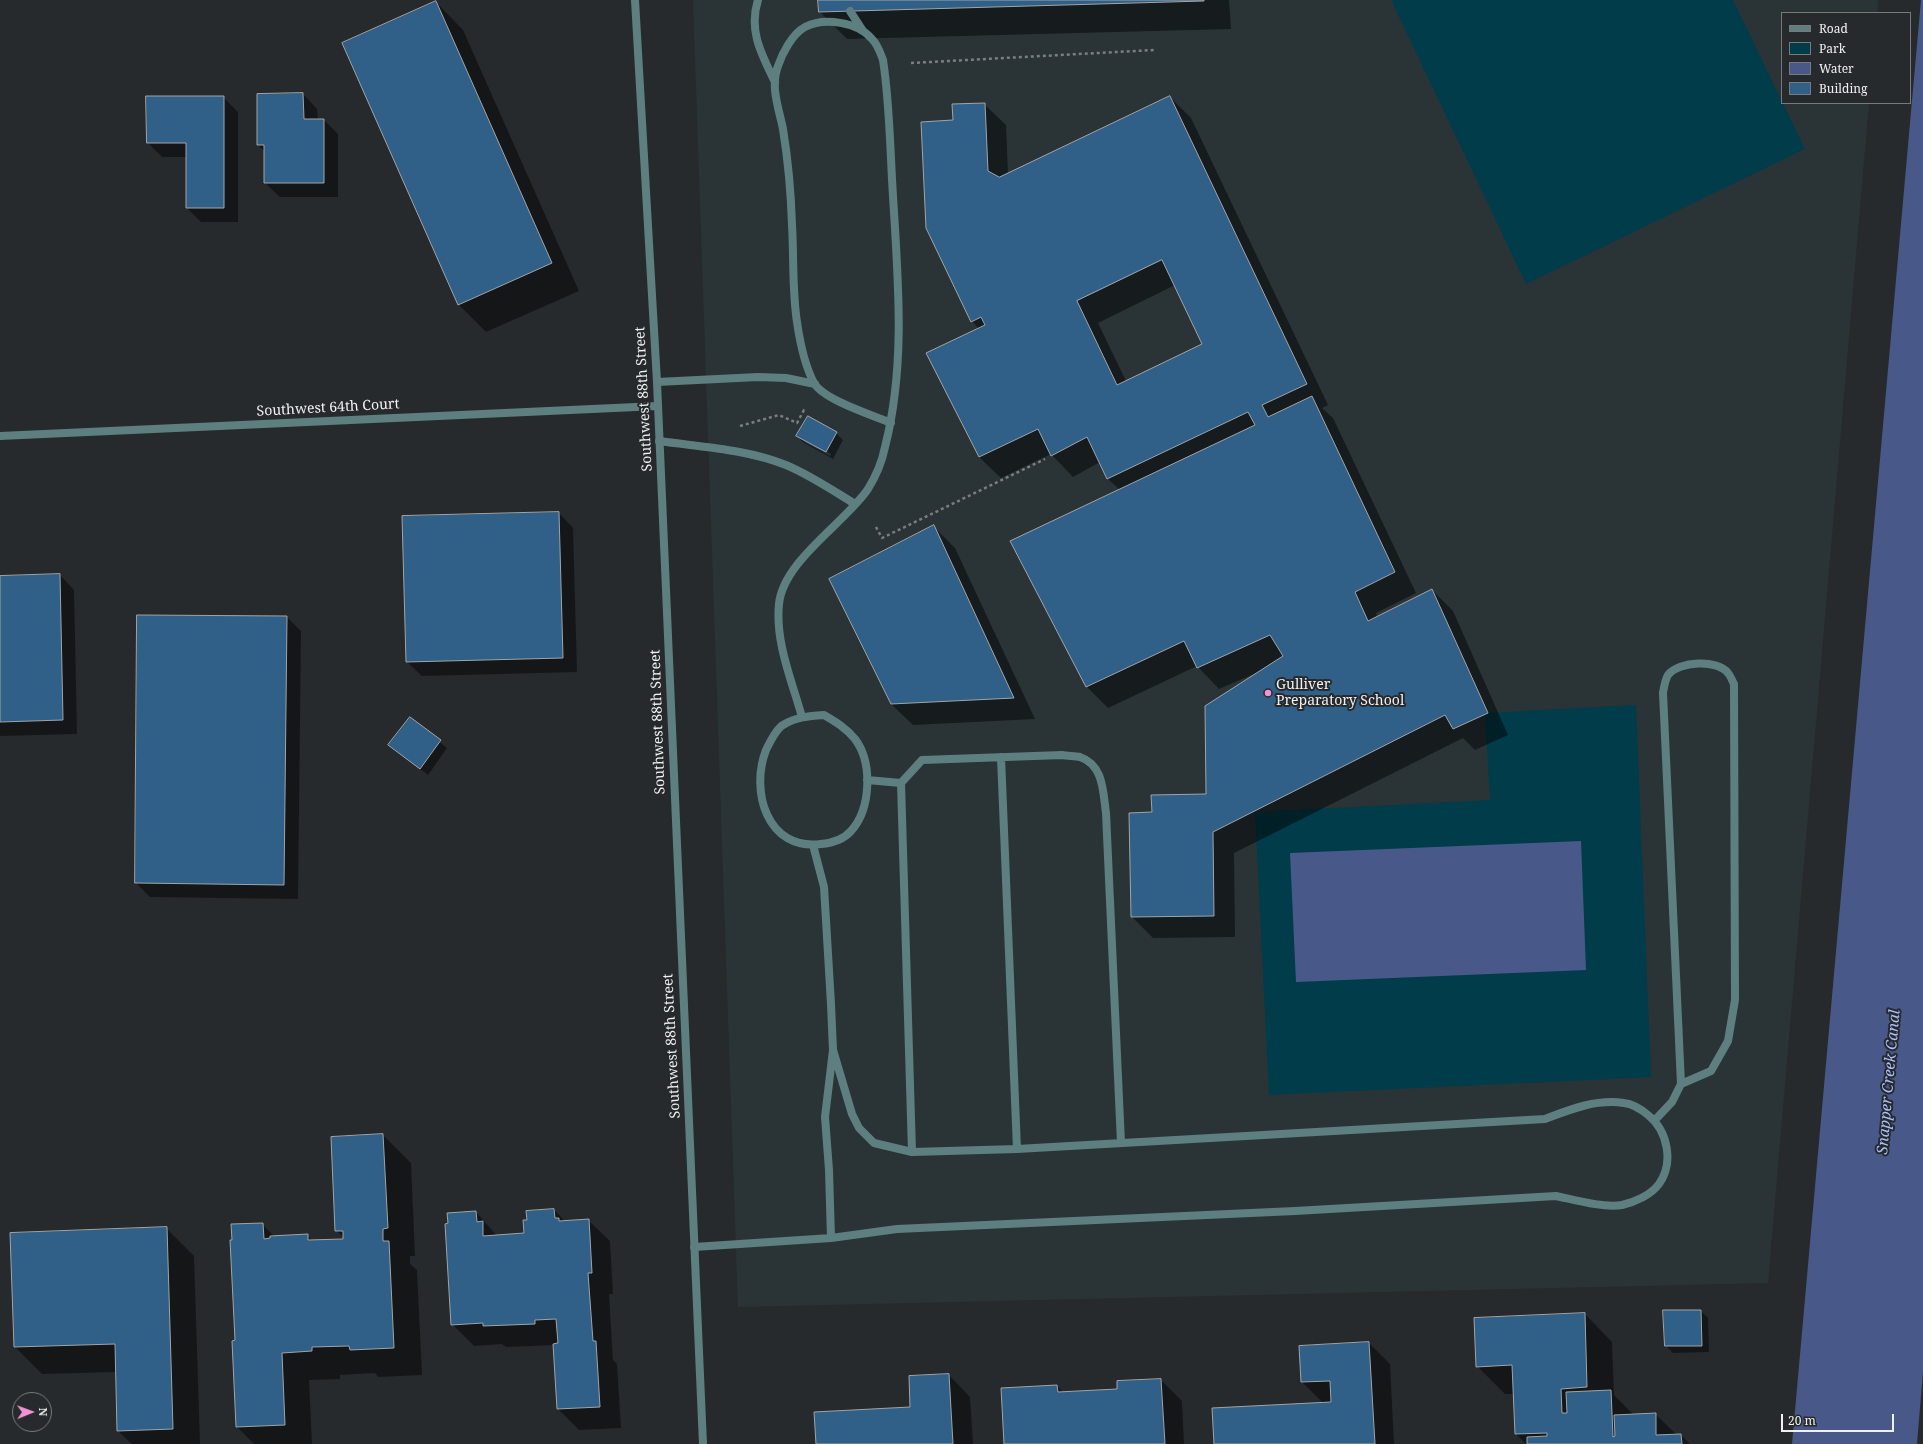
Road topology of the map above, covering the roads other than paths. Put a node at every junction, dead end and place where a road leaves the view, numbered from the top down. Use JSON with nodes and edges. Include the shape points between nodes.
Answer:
{"nodes":[{"id":1,"x":635,"y":0,"type":"edge"},
{"id":2,"x":756,"y":2,"type":"edge"},
{"id":3,"x":850,"y":12,"type":"dead end"},
{"id":4,"x":864,"y":32,"type":"junction"},
{"id":5,"x":775,"y":82,"type":"junction"},
{"id":6,"x":657,"y":382,"type":"junction"},
{"id":7,"x":815,"y":384,"type":"junction"},
{"id":8,"x":658,"y":406,"type":"junction"},
{"id":9,"x":891,"y":423,"type":"junction"},
{"id":10,"x":0,"y":436,"type":"edge"},
{"id":11,"x":659,"y":441,"type":"junction"},
{"id":12,"x":855,"y":504,"type":"junction"},
{"id":13,"x":802,"y":717,"type":"junction"},
{"id":14,"x":1001,"y":757,"type":"junction"},
{"id":15,"x":867,"y":780,"type":"junction"},
{"id":16,"x":901,"y":783,"type":"junction"},
{"id":17,"x":813,"y":845,"type":"junction"},
{"id":18,"x":833,"y":1050,"type":"junction"},
{"id":19,"x":1681,"y":1084,"type":"junction"},
{"id":20,"x":1654,"y":1120,"type":"junction"},
{"id":21,"x":1121,"y":1143,"type":"junction"},
{"id":22,"x":1017,"y":1149,"type":"junction"},
{"id":23,"x":912,"y":1152,"type":"junction"},
{"id":24,"x":831,"y":1238,"type":"junction"},
{"id":25,"x":694,"y":1247,"type":"junction"},
{"id":26,"x":703,"y":1444,"type":"edge"}],
"edges":[{"from":1,"to":6,"type":"street","name":"Southwest 88th Street"},
{"from":2,"to":5,"type":"street","via":[[754,31],[758,47]]},
{"from":3,"to":4,"type":"street"},
{"from":4,"to":5,"type":"street","via":[[844,24],[824,22],[804,28],[784,49]]},
{"from":4,"to":9,"type":"street","via":[[878,47],[885,75],[900,330]]},
{"from":5,"to":7,"type":"street","via":[[774,90],[783,130],[788,172],[797,321],[803,356]]},
{"from":6,"to":7,"type":"street","via":[[786,378]]},
{"from":6,"to":8,"type":"street","name":"Southwest 88th Street"},
{"from":7,"to":9,"type":"street","via":[[830,397]]},
{"from":8,"to":10,"type":"street","name":"Southwest 64th Court"},
{"from":8,"to":11,"type":"street","name":"Southwest 88th Street"},
{"from":9,"to":12,"type":"street","via":[[878,471],[868,490]]},
{"from":11,"to":12,"type":"street","via":[[733,451],[785,464]]},
{"from":11,"to":25,"type":"street","name":"Southwest 88th Street"},
{"from":12,"to":13,"type":"street","via":[[805,555],[785,585],[779,603],[780,634]]},
{"from":13,"to":15,"type":"street","via":[[824,715],[842,726],[856,740],[864,760]]},
{"from":13,"to":17,"type":"street","via":[[782,725],[770,741],[762,761],[760,782],[768,818],[777,830],[793,842]]},
{"from":14,"to":16,"type":"street","via":[[922,760]]},
{"from":14,"to":21,"type":"street","via":[[1062,755],[1081,758],[1096,768],[1102,780],[1106,813]]},
{"from":14,"to":22,"type":"street"},
{"from":15,"to":16,"type":"street"},
{"from":15,"to":17,"type":"street","via":[[861,817],[850,832],[833,842]]},
{"from":16,"to":23,"type":"street"},
{"from":17,"to":18,"type":"street","via":[[824,887]]},
{"from":18,"to":23,"type":"street","via":[[852,1114],[859,1128],[874,1143]]},
{"from":18,"to":24,"type":"street","via":[[825,1117]]},
{"from":19,"to":19,"type":"street","via":[[1711,1071],[1728,1041],[1735,1000],[1734,684],[1728,672],[1714,664],[1704,663],[1688,665],[1673,671],[1668,676],[1663,693]]},
{"from":19,"to":20,"type":"street","via":[[1672,1102]]},
{"from":20,"to":21,"type":"street","via":[[1641,1109],[1626,1103],[1606,1102],[1578,1106],[1545,1119]]},
{"from":20,"to":24,"type":"street","via":[[1662,1131],[1667,1146],[1667,1157],[1659,1184],[1643,1197],[1622,1205],[1595,1204],[1556,1196],[897,1229]]},
{"from":21,"to":22,"type":"street"},
{"from":22,"to":23,"type":"street"},
{"from":24,"to":25,"type":"street"},
{"from":25,"to":26,"type":"street","name":"Southwest 88th Street"}]}
